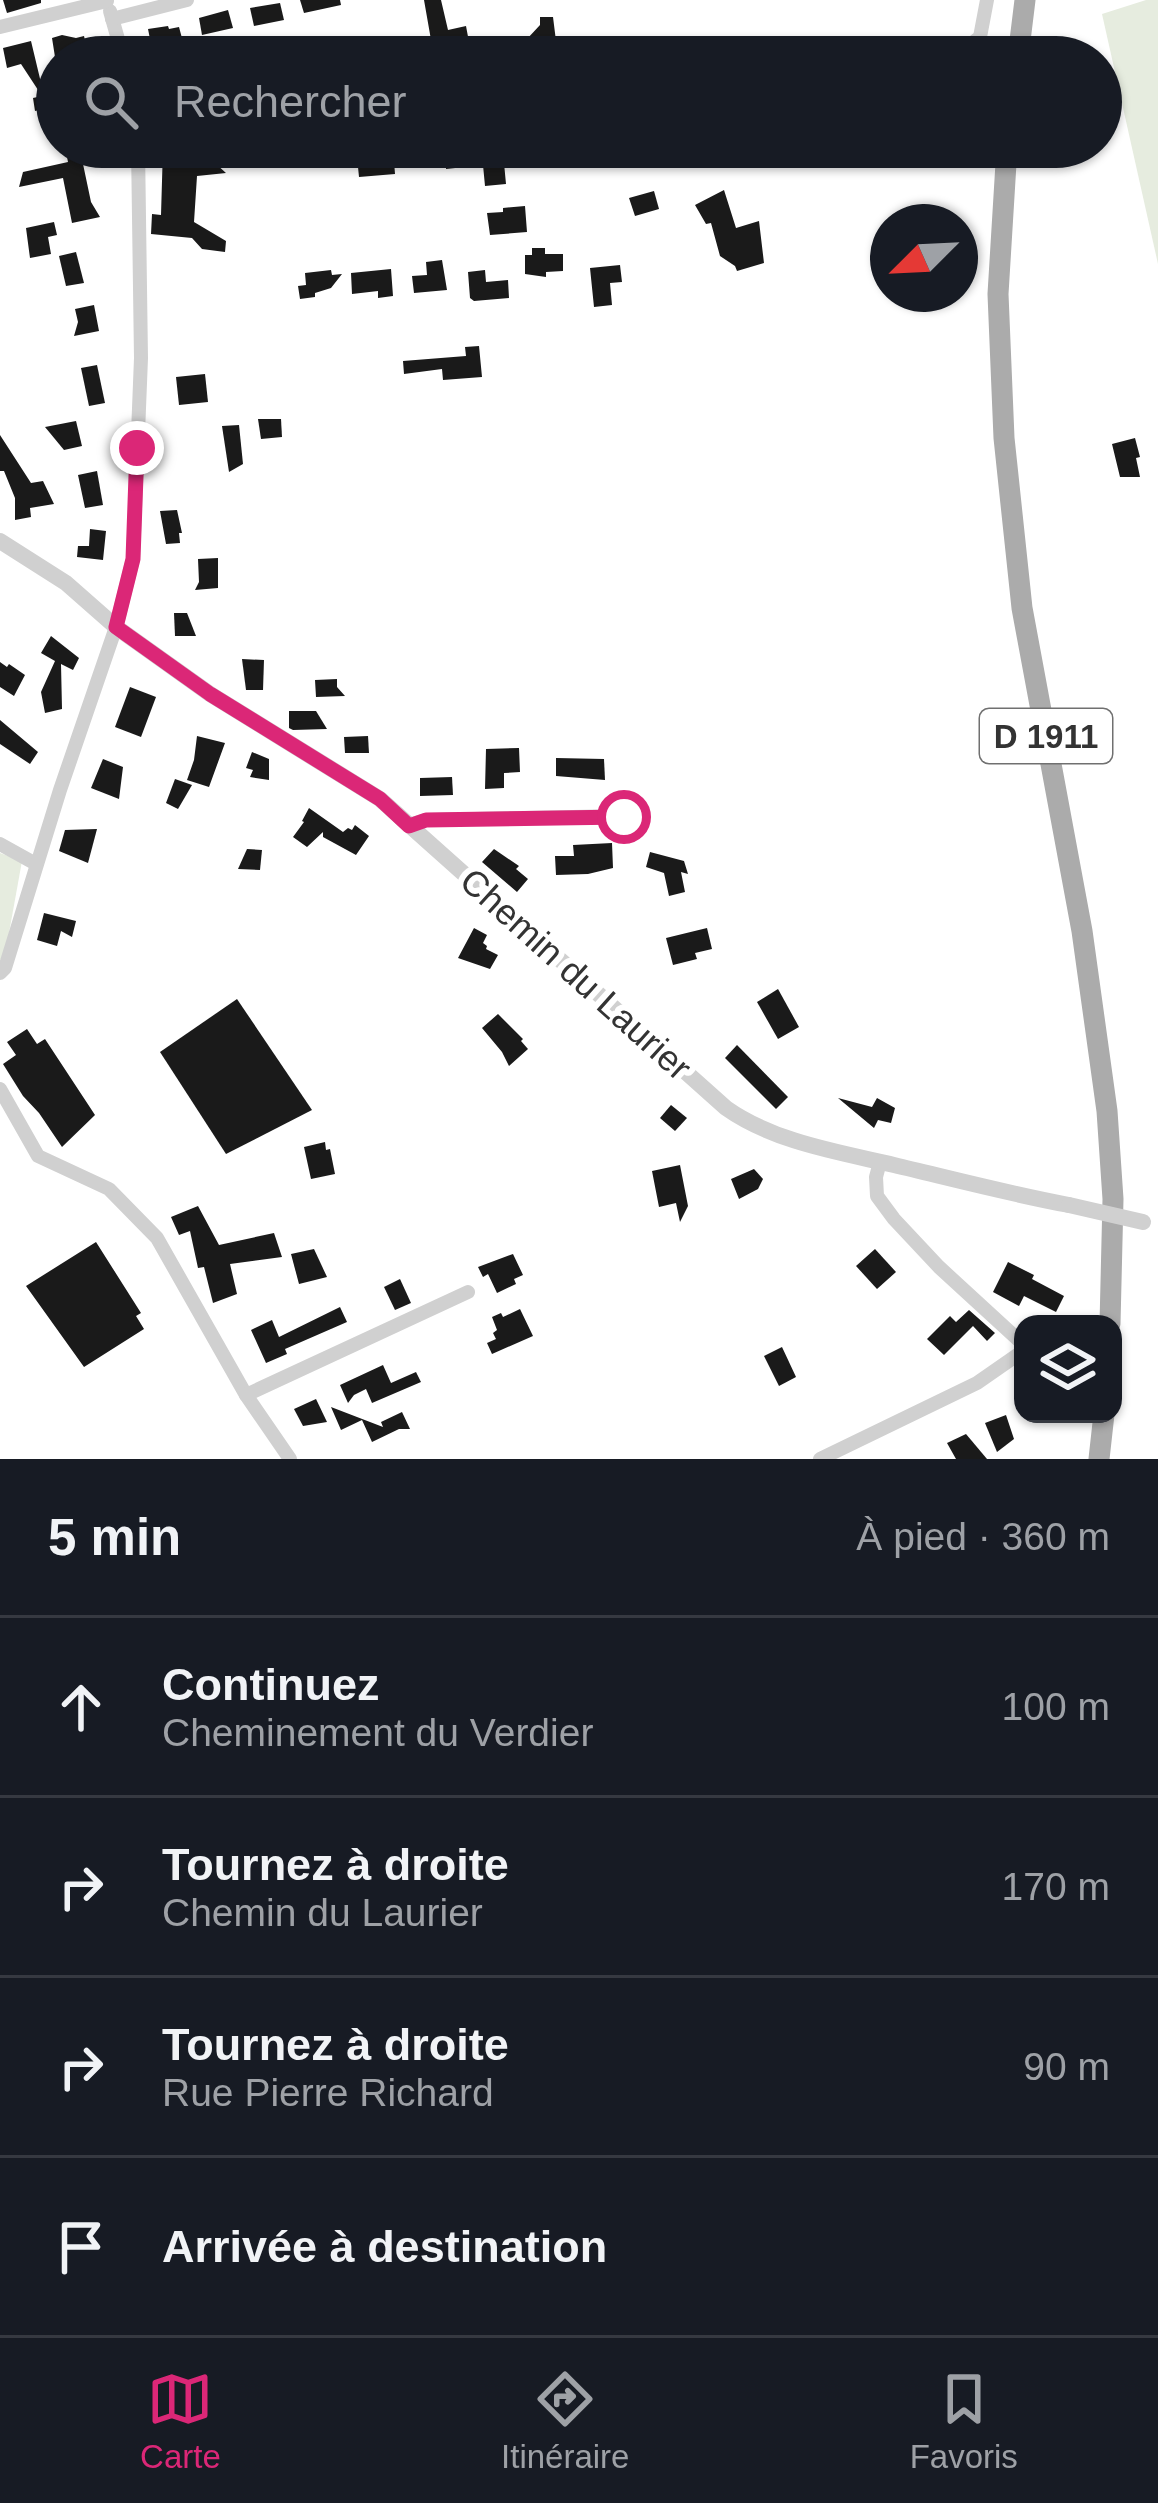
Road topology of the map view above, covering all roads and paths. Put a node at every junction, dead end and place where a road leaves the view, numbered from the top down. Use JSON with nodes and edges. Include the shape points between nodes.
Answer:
{"nodes":[{"id":1,"x":106,"y":0,"type":"edge"},
{"id":2,"x":187,"y":0,"type":"edge"},
{"id":3,"x":987,"y":0,"type":"edge"},
{"id":4,"x":1024,"y":0,"type":"edge"},
{"id":5,"x":112,"y":19,"type":"junction"},
{"id":6,"x":0,"y":27,"type":"edge"},
{"id":7,"x":117,"y":36,"type":"edge"},
{"id":8,"x":980,"y":36,"type":"edge"},
{"id":9,"x":1020,"y":36,"type":"edge"},
{"id":10,"x":138,"y":168,"type":"edge"},
{"id":11,"x":1006,"y":168,"type":"edge"},
{"id":12,"x":0,"y":542,"type":"edge"},
{"id":13,"x":116,"y":627,"type":"junction"},
{"id":14,"x":624,"y":817,"type":"dead end"},
{"id":15,"x":409,"y":826,"type":"junction"},
{"id":16,"x":0,"y":844,"type":"edge"},
{"id":17,"x":36,"y":864,"type":"junction"},
{"id":18,"x":0,"y":974,"type":"edge"},
{"id":19,"x":0,"y":1089,"type":"edge"},
{"id":20,"x":880,"y":1162,"type":"junction"},
{"id":21,"x":1150,"y":1224,"type":"edge"},
{"id":22,"x":468,"y":1292,"type":"dead end"},
{"id":23,"x":1110,"y":1315,"type":"edge"},
{"id":24,"x":1014,"y":1339,"type":"edge"},
{"id":25,"x":1014,"y":1355,"type":"edge"},
{"id":26,"x":246,"y":1395,"type":"junction"},
{"id":27,"x":1103,"y":1423,"type":"edge"},
{"id":28,"x":290,"y":1459,"type":"edge"},
{"id":29,"x":820,"y":1459,"type":"edge"},
{"id":30,"x":1099,"y":1459,"type":"edge"}],
"edges":[{"from":1,"to":5,"type":"street"},
{"from":1,"to":6,"type":"street"},
{"from":2,"to":5,"type":"street"},
{"from":3,"to":8,"type":"street"},
{"from":4,"to":9,"type":"main road"},
{"from":5,"to":7,"type":"street"},
{"from":10,"to":13,"type":"street","via":[[133,559]]},
{"from":11,"to":23,"type":"main road","number":"D 1911","via":[[998,295],[1004,438],[1022,608],[1104,1088]]},
{"from":12,"to":13,"type":"street","name":"Chemin du Laurier"},
{"from":13,"to":15,"type":"street","name":"Chemin du Laurier","via":[[380,799]]},
{"from":13,"to":17,"type":"street"},
{"from":14,"to":15,"type":"street"},
{"from":15,"to":20,"type":"street","name":"Chemin du Laurier","via":[[726,1108],[775,1135]]},
{"from":16,"to":17,"type":"street"},
{"from":17,"to":18,"type":"street"},
{"from":19,"to":26,"type":"street","via":[[38,1156],[110,1190],[157,1238]]},
{"from":20,"to":21,"type":"street","name":"Chemin du Laurier","bridge":true},
{"from":20,"to":24,"type":"street","via":[[877,1196],[894,1220]]},
{"from":22,"to":26,"type":"street"},
{"from":25,"to":29,"type":"street","via":[[976,1383]]},
{"from":26,"to":28,"type":"street"},
{"from":27,"to":30,"type":"main road"}]}
